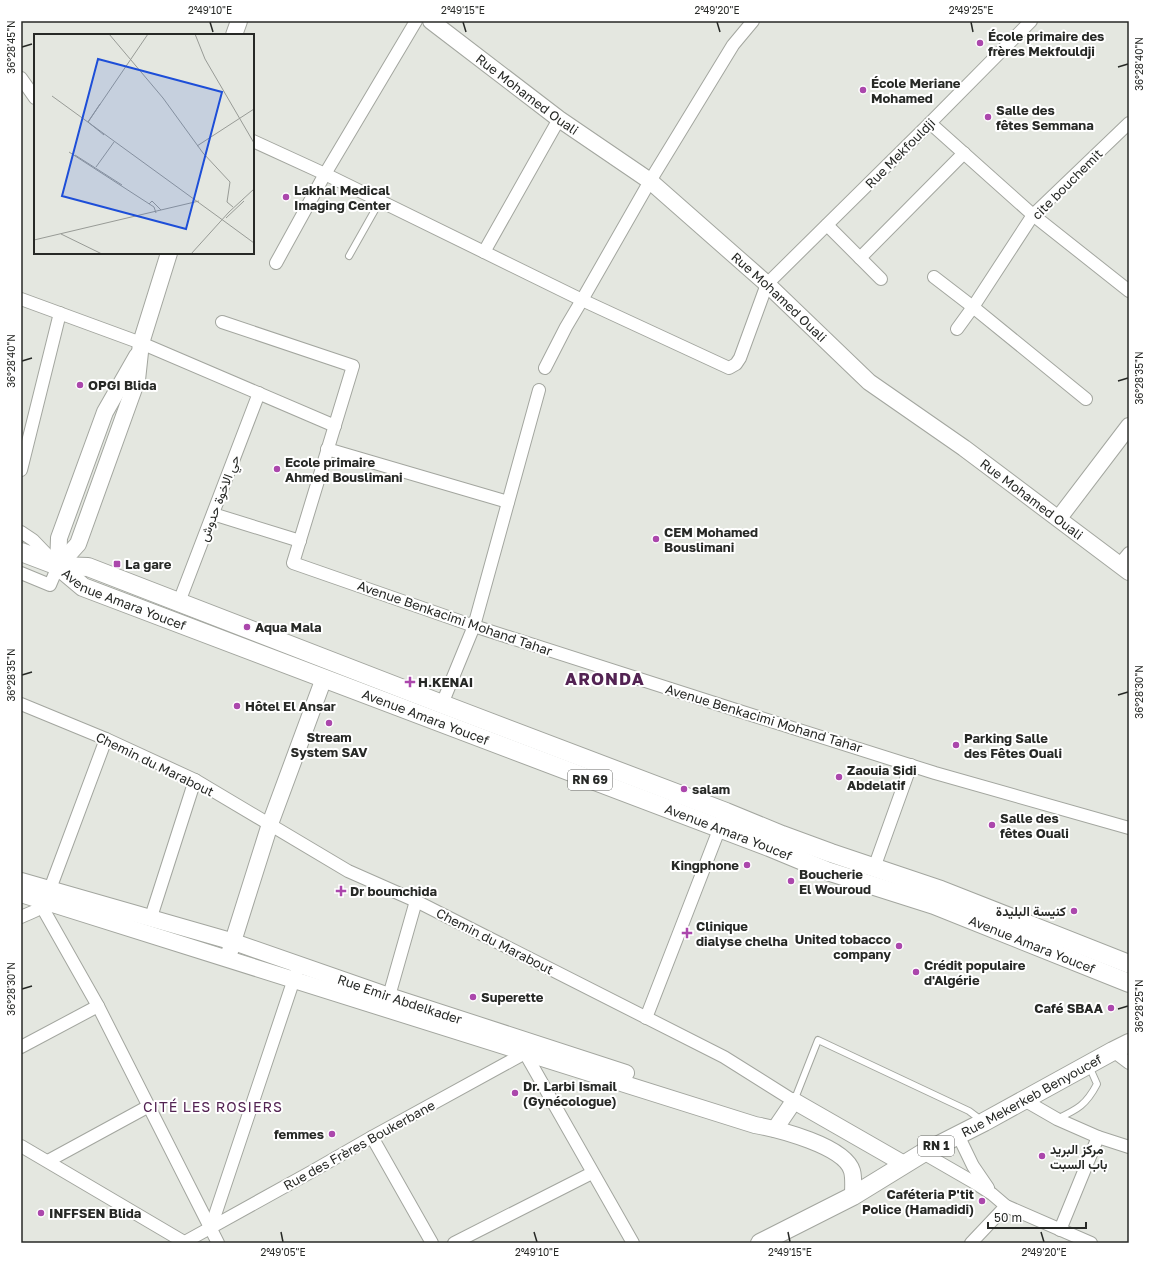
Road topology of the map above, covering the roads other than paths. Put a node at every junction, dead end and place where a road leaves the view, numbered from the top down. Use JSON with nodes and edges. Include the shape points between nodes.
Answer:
{"nodes":[{"id":1,"x":239,"y":21,"type":"edge"},
{"id":2,"x":416,"y":21,"type":"edge"},
{"id":3,"x":431,"y":21,"type":"edge"},
{"id":4,"x":752,"y":21,"type":"edge"},
{"id":5,"x":1031,"y":21,"type":"edge"},
{"id":6,"x":234,"y":34,"type":"edge"},
{"id":7,"x":21,"y":78,"type":"edge"},
{"id":8,"x":34,"y":97,"type":"edge"},
{"id":9,"x":559,"y":119,"type":"junction"},
{"id":10,"x":930,"y":123,"type":"junction"},
{"id":11,"x":1129,"y":123,"type":"edge"},
{"id":12,"x":254,"y":142,"type":"edge"},
{"id":13,"x":964,"y":153,"type":"junction"},
{"id":14,"x":325,"y":174,"type":"junction"},
{"id":15,"x":650,"y":181,"type":"junction"},
{"id":16,"x":380,"y":201,"type":"junction"},
{"id":17,"x":1033,"y":215,"type":"junction"},
{"id":18,"x":827,"y":225,"type":"junction"},
{"id":19,"x":484,"y":252,"type":"junction"},
{"id":20,"x":169,"y":254,"type":"edge"},
{"id":21,"x":349,"y":256,"type":"dead end"},
{"id":22,"x":860,"y":258,"type":"junction"},
{"id":23,"x":276,"y":263,"type":"dead end"},
{"id":24,"x":934,"y":277,"type":"dead end"},
{"id":25,"x":881,"y":278,"type":"dead end"},
{"id":26,"x":767,"y":284,"type":"junction"},
{"id":27,"x":1129,"y":291,"type":"edge"},
{"id":28,"x":21,"y":299,"type":"edge"},
{"id":29,"x":582,"y":300,"type":"junction"},
{"id":30,"x":973,"y":307,"type":"junction"},
{"id":31,"x":60,"y":313,"type":"junction"},
{"id":32,"x":222,"y":322,"type":"dead end"},
{"id":33,"x":957,"y":329,"type":"dead end"},
{"id":34,"x":140,"y":347,"type":"junction"},
{"id":35,"x":546,"y":368,"type":"dead end"},
{"id":36,"x":539,"y":390,"type":"dead end"},
{"id":37,"x":259,"y":393,"type":"junction"},
{"id":38,"x":1086,"y":400,"type":"dead end"},
{"id":39,"x":335,"y":426,"type":"junction"},
{"id":40,"x":1129,"y":426,"type":"edge"},
{"id":41,"x":327,"y":450,"type":"junction"},
{"id":42,"x":21,"y":470,"type":"edge"},
{"id":43,"x":508,"y":502,"type":"junction"},
{"id":44,"x":213,"y":514,"type":"junction"},
{"id":45,"x":1058,"y":518,"type":"junction"},
{"id":46,"x":21,"y":532,"type":"edge"},
{"id":47,"x":300,"y":541,"type":"junction"},
{"id":48,"x":21,"y":552,"type":"edge"},
{"id":49,"x":1126,"y":563,"type":"edge"},
{"id":50,"x":58,"y":566,"type":"junction"},
{"id":51,"x":21,"y":573,"type":"edge"},
{"id":52,"x":179,"y":602,"type":"junction"},
{"id":53,"x":474,"y":626,"type":"junction"},
{"id":54,"x":324,"y":678,"type":"junction"},
{"id":55,"x":21,"y":704,"type":"edge"},
{"id":56,"x":442,"y":704,"type":"junction"},
{"id":57,"x":435,"y":721,"type":"junction"},
{"id":58,"x":106,"y":739,"type":"junction"},
{"id":59,"x":912,"y":765,"type":"junction"},
{"id":60,"x":195,"y":780,"type":"junction"},
{"id":61,"x":726,"y":812,"type":"junction"},
{"id":62,"x":270,"y":824,"type":"junction"},
{"id":63,"x":1126,"y":827,"type":"edge"},
{"id":64,"x":720,"y":830,"type":"junction"},
{"id":65,"x":874,"y":868,"type":"junction"},
{"id":66,"x":21,"y":881,"type":"edge"},
{"id":67,"x":21,"y":894,"type":"edge"},
{"id":68,"x":46,"y":899,"type":"junction"},
{"id":69,"x":416,"y":901,"type":"junction"},
{"id":70,"x":21,"y":917,"type":"edge"},
{"id":71,"x":151,"y":918,"type":"junction"},
{"id":72,"x":234,"y":942,"type":"junction"},
{"id":73,"x":227,"y":959,"type":"junction"},
{"id":74,"x":1129,"y":964,"type":"edge"},
{"id":75,"x":300,"y":965,"type":"junction"},
{"id":76,"x":294,"y":980,"type":"junction"},
{"id":77,"x":1129,"y":983,"type":"edge"},
{"id":78,"x":390,"y":996,"type":"junction"},
{"id":79,"x":98,"y":1006,"type":"junction"},
{"id":80,"x":646,"y":1018,"type":"junction"},
{"id":81,"x":1129,"y":1043,"type":"edge"},
{"id":82,"x":21,"y":1047,"type":"edge"},
{"id":83,"x":527,"y":1047,"type":"junction"},
{"id":84,"x":1121,"y":1048,"type":"edge"},
{"id":85,"x":1129,"y":1063,"type":"edge"},
{"id":86,"x":1088,"y":1064,"type":"junction"},
{"id":87,"x":794,"y":1100,"type":"junction"},
{"id":88,"x":1024,"y":1100,"type":"junction"},
{"id":89,"x":149,"y":1106,"type":"junction"},
{"id":90,"x":1057,"y":1119,"type":"junction"},
{"id":91,"x":984,"y":1122,"type":"junction"},
{"id":92,"x":775,"y":1129,"type":"junction"},
{"id":93,"x":958,"y":1135,"type":"junction"},
{"id":94,"x":372,"y":1137,"type":"junction"},
{"id":95,"x":1098,"y":1137,"type":"junction"},
{"id":96,"x":1128,"y":1145,"type":"edge"},
{"id":97,"x":21,"y":1146,"type":"edge"},
{"id":98,"x":923,"y":1153,"type":"junction"},
{"id":99,"x":48,"y":1161,"type":"junction"},
{"id":100,"x":904,"y":1164,"type":"junction"},
{"id":101,"x":592,"y":1173,"type":"junction"},
{"id":102,"x":992,"y":1194,"type":"junction"},
{"id":103,"x":853,"y":1196,"type":"junction"},
{"id":104,"x":1006,"y":1206,"type":"junction"},
{"id":105,"x":211,"y":1227,"type":"junction"},
{"id":106,"x":1060,"y":1230,"type":"junction"},
{"id":107,"x":183,"y":1243,"type":"edge"},
{"id":108,"x":218,"y":1243,"type":"edge"},
{"id":109,"x":432,"y":1243,"type":"edge"},
{"id":110,"x":454,"y":1243,"type":"edge"},
{"id":111,"x":633,"y":1243,"type":"edge"},
{"id":112,"x":760,"y":1243,"type":"edge"},
{"id":113,"x":971,"y":1243,"type":"edge"},
{"id":114,"x":1091,"y":1243,"type":"edge"}],
"edges":[{"from":1,"to":6,"type":"street"},
{"from":2,"to":14,"type":"street"},
{"from":3,"to":9,"type":"street","name":"Rue Mohamed Ouali"},
{"from":4,"to":15,"type":"street","via":[[733,44]]},
{"from":5,"to":10,"type":"street","name":"Rue Mekfouldji"},
{"from":7,"to":8,"type":"street"},
{"from":9,"to":15,"type":"street","name":"Rue Mohamed Ouali"},
{"from":9,"to":19,"type":"street"},
{"from":10,"to":13,"type":"street"},
{"from":10,"to":18,"type":"street","name":"Rue Mekfouldji"},
{"from":11,"to":17,"type":"street","name":"cite bouchemit"},
{"from":12,"to":14,"type":"street"},
{"from":13,"to":17,"type":"street"},
{"from":13,"to":22,"type":"street"},
{"from":14,"to":16,"type":"street"},
{"from":14,"to":23,"type":"street"},
{"from":15,"to":26,"type":"street","name":"Rue Mohamed Ouali"},
{"from":15,"to":29,"type":"street"},
{"from":16,"to":19,"type":"street"},
{"from":16,"to":21,"type":"lane"},
{"from":17,"to":27,"type":"street"},
{"from":17,"to":30,"type":"street","name":"cite bouchemit"},
{"from":18,"to":22,"type":"street"},
{"from":18,"to":26,"type":"street","name":"Rue Mekfouldji"},
{"from":19,"to":29,"type":"street"},
{"from":20,"to":34,"type":"street"},
{"from":22,"to":25,"type":"street"},
{"from":24,"to":30,"type":"street"},
{"from":26,"to":29,"type":"street","via":[[740,358],[729,368]]},
{"from":26,"to":45,"type":"street","name":"Rue Mohamed Ouali","via":[[869,382]]},
{"from":28,"to":31,"type":"street"},
{"from":29,"to":35,"type":"street"},
{"from":30,"to":33,"type":"street","name":"cite bouchemit"},
{"from":30,"to":38,"type":"street"},
{"from":31,"to":34,"type":"street"},
{"from":31,"to":42,"type":"street"},
{"from":32,"to":39,"type":"street","via":[[353,366]]},
{"from":34,"to":37,"type":"street"},
{"from":34,"to":50,"type":"street","via":[[137,380],[78,544]]},
{"from":36,"to":43,"type":"street"},
{"from":37,"to":39,"type":"street"},
{"from":37,"to":44,"type":"street","name":"حي الاخوة حدوش"},
{"from":39,"to":41,"type":"street"},
{"from":40,"to":45,"type":"street"},
{"from":41,"to":43,"type":"street"},
{"from":41,"to":47,"type":"street"},
{"from":43,"to":53,"type":"street"},
{"from":44,"to":47,"type":"street"},
{"from":44,"to":52,"type":"street","name":"حي الاخوة حدوش"},
{"from":45,"to":49,"type":"street","name":"Rue Mohamed Ouali"},
{"from":46,"to":50,"type":"street","via":[[33,540]]},
{"from":47,"to":53,"type":"street","name":"Avenue Benkacimi Mohand Tahar","via":[[293,563]]},
{"from":48,"to":50,"type":"main road","number":"RN 69"},
{"from":50,"to":51,"type":"street","via":[[50,585]]},
{"from":50,"to":52,"type":"main road","name":"Avenue Amara Youcef","number":"RN 69","via":[[88,567]]},
{"from":50,"to":54,"type":"main road","name":"Avenue Amara Youcef","number":"RN 69","via":[[83,587]]},
{"from":52,"to":56,"type":"main road","name":"Avenue Amara Youcef","number":"RN 69"},
{"from":53,"to":56,"type":"street"},
{"from":53,"to":59,"type":"street","name":"Avenue Benkacimi Mohand Tahar"},
{"from":54,"to":57,"type":"main road","name":"Avenue Amara Youcef","number":"RN 69"},
{"from":54,"to":62,"type":"street"},
{"from":55,"to":58,"type":"street","name":"Chemin du Marabout"},
{"from":56,"to":57,"type":"main road"},
{"from":56,"to":61,"type":"main road","name":"Avenue Amara Youcef","number":"RN 69"},
{"from":57,"to":64,"type":"main road","name":"Avenue Amara Youcef","number":"RN 69"},
{"from":58,"to":60,"type":"street","name":"Chemin du Marabout"},
{"from":58,"to":68,"type":"street"},
{"from":59,"to":63,"type":"street","name":"Avenue Benkacimi Mohand Tahar"},
{"from":59,"to":65,"type":"street"},
{"from":60,"to":62,"type":"street","name":"Chemin du Marabout"},
{"from":60,"to":71,"type":"street"},
{"from":61,"to":64,"type":"street"},
{"from":61,"to":65,"type":"main road","name":"Avenue Amara Youcef","number":"RN 69","via":[[789,838]]},
{"from":62,"to":69,"type":"street","name":"Chemin du Marabout","via":[[348,871]]},
{"from":62,"to":72,"type":"street"},
{"from":64,"to":77,"type":"main road","name":"Avenue Amara Youcef","number":"RN 69","via":[[827,871],[934,905]]},
{"from":64,"to":80,"type":"street"},
{"from":65,"to":74,"type":"main road","name":"Avenue Amara Youcef","number":"RN 69","via":[[941,890]]},
{"from":66,"to":68,"type":"street","name":"Rue Emir Abdelkader"},
{"from":67,"to":68,"type":"street","name":"Rue Emir Abdelkader"},
{"from":68,"to":70,"type":"street"},
{"from":68,"to":71,"type":"street","name":"Rue Emir Abdelkader"},
{"from":68,"to":73,"type":"street","name":"Rue Emir Abdelkader"},
{"from":68,"to":79,"type":"street"},
{"from":69,"to":78,"type":"street"},
{"from":69,"to":80,"type":"street","name":"Chemin du Marabout"},
{"from":71,"to":72,"type":"street","name":"Rue Emir Abdelkader"},
{"from":72,"to":73,"type":"street"},
{"from":72,"to":75,"type":"street","name":"Rue Emir Abdelkader"},
{"from":73,"to":76,"type":"street","name":"Rue Emir Abdelkader"},
{"from":75,"to":76,"type":"street"},
{"from":75,"to":78,"type":"street","name":"Rue Emir Abdelkader"},
{"from":76,"to":83,"type":"street","name":"Rue Emir Abdelkader"},
{"from":76,"to":105,"type":"street"},
{"from":78,"to":83,"type":"street","name":"Rue Emir Abdelkader"},
{"from":79,"to":82,"type":"street"},
{"from":79,"to":89,"type":"street"},
{"from":80,"to":87,"type":"street","name":"Chemin du Marabout","via":[[724,1057]]},
{"from":81,"to":84,"type":"main road","number":"RN 1"},
{"from":83,"to":92,"type":"street","name":"Rue Emir Abdelkader","via":[[757,1116]]},
{"from":83,"to":94,"type":"street","name":"Rue des Frères Boukerbane"},
{"from":83,"to":101,"type":"street"},
{"from":84,"to":85,"type":"street"},
{"from":84,"to":86,"type":"main road","name":"Rue Mekerkeb Benyoucef","number":"RN 1"},
{"from":86,"to":88,"type":"main road","name":"Rue Mekerkeb Benyoucef","number":"RN 1"},
{"from":86,"to":90,"type":"lane","via":[[1097,1084],[1090,1098],[1077,1110]]},
{"from":87,"to":91,"type":"lane","via":[[818,1040],[969,1111]]},
{"from":87,"to":92,"type":"street"},
{"from":87,"to":100,"type":"street"},
{"from":88,"to":90,"type":"street"},
{"from":88,"to":91,"type":"main road","name":"Rue Mekerkeb Benyoucef","number":"RN 1"},
{"from":89,"to":99,"type":"street"},
{"from":89,"to":105,"type":"street"},
{"from":90,"to":95,"type":"street"},
{"from":91,"to":93,"type":"main road","name":"Rue Mekerkeb Benyoucef","number":"RN 1"},
{"from":92,"to":103,"type":"street","name":"Rue Emir Abdelkader","via":[[822,1145],[841,1155],[852,1170]]},
{"from":93,"to":98,"type":"main road","name":"Rue Mekerkeb Benyoucef","number":"RN 1"},
{"from":93,"to":102,"type":"street","via":[[973,1166]]},
{"from":94,"to":105,"type":"street","name":"Rue des Frères Boukerbane"},
{"from":94,"to":109,"type":"street"},
{"from":95,"to":96,"type":"street"},
{"from":95,"to":106,"type":"street"},
{"from":97,"to":99,"type":"street"},
{"from":98,"to":100,"type":"main road","name":"Rue Mekerkeb Benyoucef","number":"RN 1"},
{"from":98,"to":102,"type":"street"},
{"from":99,"to":107,"type":"street"},
{"from":100,"to":103,"type":"main road","name":"Rue Mekerkeb Benyoucef","number":"RN 1"},
{"from":101,"to":110,"type":"street"},
{"from":101,"to":111,"type":"street"},
{"from":102,"to":104,"type":"street"},
{"from":103,"to":112,"type":"main road","name":"Rue Mekerkeb Benyoucef","number":"RN 1"},
{"from":104,"to":106,"type":"street"},
{"from":104,"to":113,"type":"street"},
{"from":105,"to":107,"type":"street","name":"Rue des Frères Boukerbane"},
{"from":105,"to":108,"type":"street"},
{"from":106,"to":114,"type":"street"}]}
